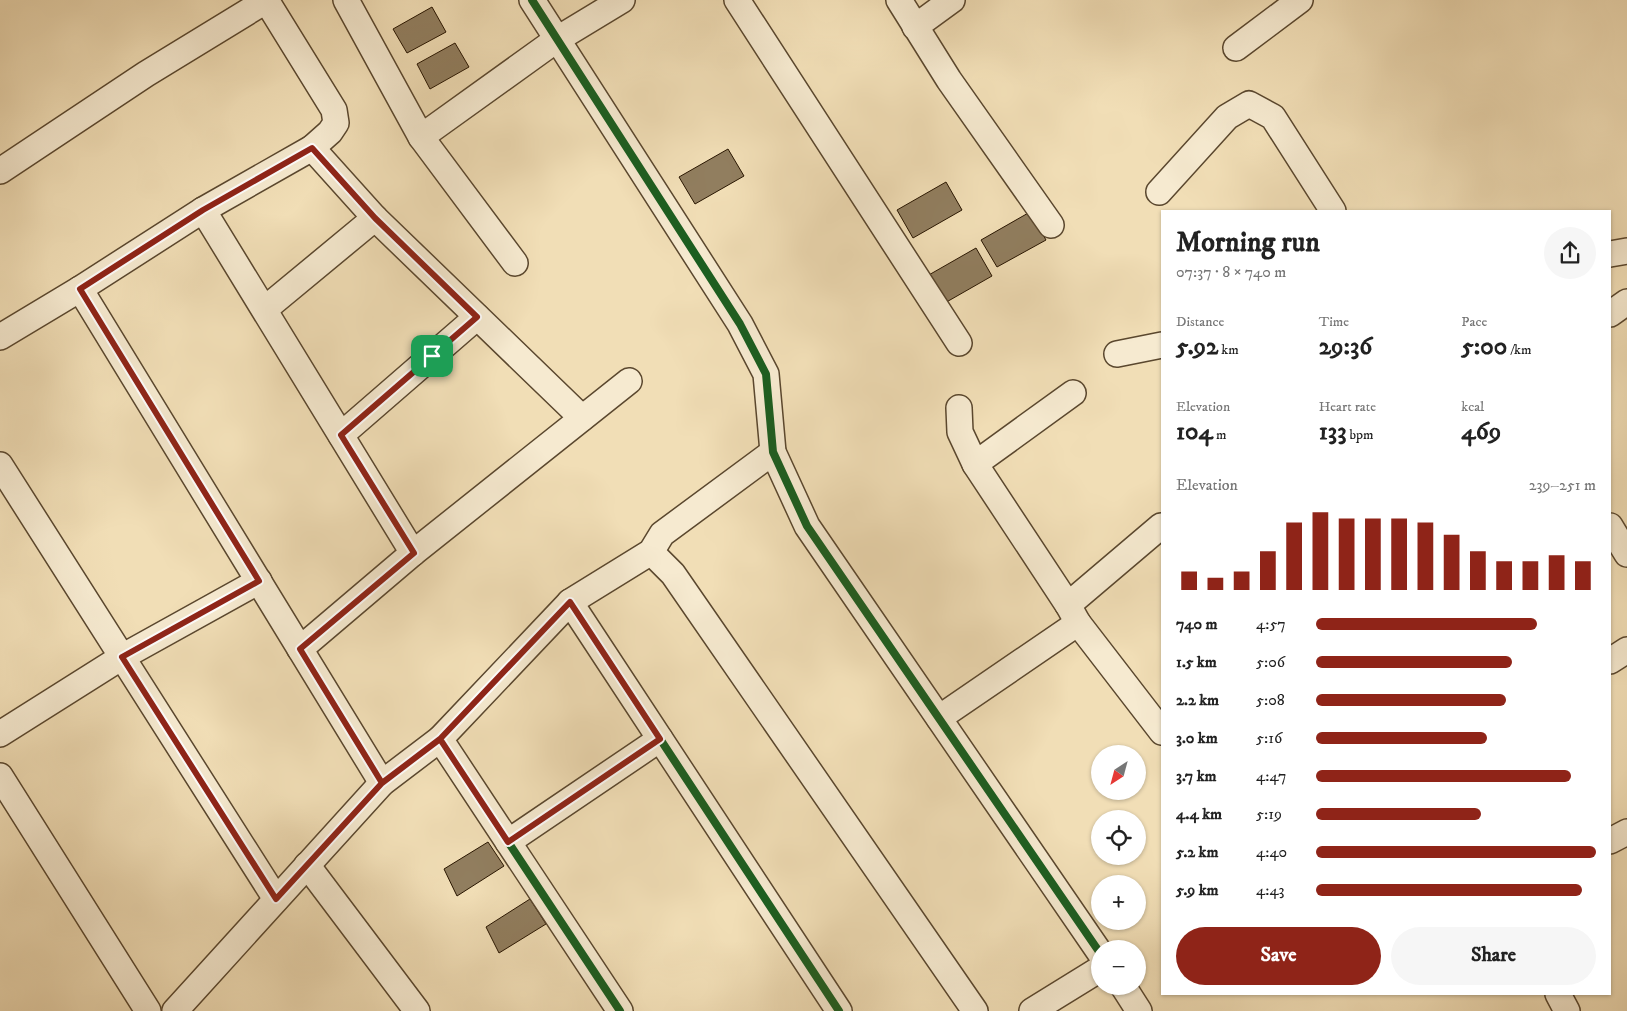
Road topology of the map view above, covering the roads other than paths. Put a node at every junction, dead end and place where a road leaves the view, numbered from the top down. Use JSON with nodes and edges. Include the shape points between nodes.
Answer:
{"nodes":[{"id":1,"x":266,"y":0,"type":"edge"},
{"id":2,"x":346,"y":0,"type":"edge"},
{"id":3,"x":532,"y":0,"type":"edge"},
{"id":4,"x":622,"y":0,"type":"edge"},
{"id":5,"x":737,"y":0,"type":"edge"},
{"id":6,"x":899,"y":0,"type":"edge"},
{"id":7,"x":952,"y":0,"type":"edge"},
{"id":8,"x":1300,"y":0,"type":"edge"},
{"id":9,"x":915,"y":27,"type":"junction"},
{"id":10,"x":556,"y":40,"type":"junction"},
{"id":11,"x":1236,"y":48,"type":"dead end"},
{"id":12,"x":421,"y":137,"type":"junction"},
{"id":13,"x":312,"y":148,"type":"junction"},
{"id":14,"x":0,"y":171,"type":"edge"},
{"id":15,"x":1159,"y":192,"type":"dead end"},
{"id":16,"x":203,"y":210,"type":"junction"},
{"id":17,"x":1332,"y":210,"type":"edge"},
{"id":18,"x":375,"y":218,"type":"junction"},
{"id":19,"x":1051,"y":225,"type":"dead end"},
{"id":20,"x":1627,"y":251,"type":"edge"},
{"id":21,"x":1611,"y":254,"type":"edge"},
{"id":22,"x":515,"y":263,"type":"dead end"},
{"id":23,"x":80,"y":289,"type":"junction"},
{"id":24,"x":1627,"y":302,"type":"edge"},
{"id":25,"x":265,"y":309,"type":"junction"},
{"id":26,"x":1611,"y":313,"type":"edge"},
{"id":27,"x":477,"y":317,"type":"junction"},
{"id":28,"x":0,"y":337,"type":"edge"},
{"id":29,"x":959,"y":342,"type":"dead end"},
{"id":30,"x":1161,"y":345,"type":"edge"},
{"id":31,"x":1116,"y":354,"type":"dead end"},
{"id":32,"x":628,"y":381,"type":"dead end"},
{"id":33,"x":1073,"y":393,"type":"dead end"},
{"id":34,"x":959,"y":408,"type":"dead end"},
{"id":35,"x":582,"y":418,"type":"junction"},
{"id":36,"x":341,"y":435,"type":"junction"},
{"id":37,"x":773,"y":452,"type":"junction"},
{"id":38,"x":975,"y":464,"type":"junction"},
{"id":39,"x":0,"y":465,"type":"edge"},
{"id":40,"x":1161,"y":526,"type":"dead end"},
{"id":41,"x":1611,"y":528,"type":"edge"},
{"id":42,"x":651,"y":552,"type":"junction"},
{"id":43,"x":414,"y":553,"type":"junction"},
{"id":44,"x":1627,"y":554,"type":"edge"},
{"id":45,"x":259,"y":581,"type":"junction"},
{"id":46,"x":570,"y":602,"type":"junction"},
{"id":47,"x":1073,"y":614,"type":"junction"},
{"id":48,"x":300,"y":649,"type":"junction"},
{"id":49,"x":1627,"y":650,"type":"edge"},
{"id":50,"x":122,"y":657,"type":"junction"},
{"id":51,"x":1611,"y":660,"type":"edge"},
{"id":52,"x":938,"y":718,"type":"junction"},
{"id":53,"x":1161,"y":731,"type":"edge"},
{"id":54,"x":0,"y":734,"type":"edge"},
{"id":55,"x":440,"y":739,"type":"junction"},
{"id":56,"x":660,"y":739,"type":"junction"},
{"id":57,"x":0,"y":776,"type":"edge"},
{"id":58,"x":382,"y":783,"type":"junction"},
{"id":59,"x":1627,"y":832,"type":"edge"},
{"id":60,"x":1611,"y":840,"type":"edge"},
{"id":61,"x":508,"y":842,"type":"junction"},
{"id":62,"x":307,"y":865,"type":"junction"},
{"id":63,"x":276,"y":899,"type":"junction"},
{"id":64,"x":1091,"y":940,"type":"edge"},
{"id":65,"x":1091,"y":975,"type":"edge"},
{"id":66,"x":1129,"y":995,"type":"edge"},
{"id":67,"x":1559,"y":995,"type":"edge"},
{"id":68,"x":411,"y":1008,"type":"edge"},
{"id":69,"x":148,"y":1011,"type":"edge"},
{"id":70,"x":175,"y":1011,"type":"edge"},
{"id":71,"x":620,"y":1011,"type":"edge"},
{"id":72,"x":839,"y":1011,"type":"edge"},
{"id":73,"x":975,"y":1011,"type":"edge"},
{"id":74,"x":1032,"y":1011,"type":"edge"},
{"id":75,"x":1139,"y":1011,"type":"edge"},
{"id":76,"x":1567,"y":1011,"type":"edge"}],
"edges":[{"from":1,"to":13,"type":"street","via":[[334,110],[336,123]]},
{"from":1,"to":14,"type":"street","via":[[146,74]]},
{"from":2,"to":12,"type":"street"},
{"from":3,"to":10,"type":"street"},
{"from":4,"to":10,"type":"street"},
{"from":5,"to":29,"type":"street"},
{"from":6,"to":9,"type":"street"},
{"from":7,"to":9,"type":"street"},
{"from":8,"to":11,"type":"street"},
{"from":9,"to":19,"type":"street"},
{"from":10,"to":12,"type":"street"},
{"from":10,"to":37,"type":"street","via":[[740,324],[766,374]]},
{"from":12,"to":22,"type":"street"},
{"from":13,"to":16,"type":"street"},
{"from":13,"to":18,"type":"street"},
{"from":15,"to":17,"type":"street","via":[[1227,117],[1249,104],[1273,117]]},
{"from":16,"to":23,"type":"street"},
{"from":16,"to":25,"type":"street"},
{"from":18,"to":25,"type":"street"},
{"from":18,"to":27,"type":"street"},
{"from":20,"to":21,"type":"street"},
{"from":23,"to":28,"type":"street"},
{"from":23,"to":45,"type":"street"},
{"from":24,"to":26,"type":"street"},
{"from":25,"to":36,"type":"street"},
{"from":27,"to":35,"type":"street"},
{"from":27,"to":36,"type":"street"},
{"from":30,"to":31,"type":"street"},
{"from":32,"to":35,"type":"street"},
{"from":33,"to":38,"type":"street"},
{"from":34,"to":38,"type":"street","via":[[960,432]]},
{"from":35,"to":43,"type":"street"},
{"from":36,"to":43,"type":"street"},
{"from":37,"to":42,"type":"street","via":[[662,534]]},
{"from":37,"to":52,"type":"street","via":[[807,526]]},
{"from":38,"to":47,"type":"street"},
{"from":39,"to":50,"type":"street"},
{"from":40,"to":47,"type":"street"},
{"from":41,"to":44,"type":"street"},
{"from":42,"to":46,"type":"street"},
{"from":42,"to":73,"type":"street","via":[[673,574]]},
{"from":43,"to":48,"type":"street"},
{"from":45,"to":48,"type":"street"},
{"from":45,"to":50,"type":"street"},
{"from":46,"to":55,"type":"street"},
{"from":46,"to":56,"type":"street"},
{"from":47,"to":52,"type":"street"},
{"from":47,"to":53,"type":"street"},
{"from":48,"to":58,"type":"street"},
{"from":49,"to":51,"type":"street"},
{"from":50,"to":54,"type":"street"},
{"from":50,"to":63,"type":"street"},
{"from":52,"to":64,"type":"street"},
{"from":55,"to":58,"type":"street"},
{"from":55,"to":61,"type":"street"},
{"from":56,"to":61,"type":"street"},
{"from":56,"to":72,"type":"street"},
{"from":57,"to":69,"type":"street"},
{"from":58,"to":62,"type":"street"},
{"from":59,"to":60,"type":"street"},
{"from":61,"to":71,"type":"street"},
{"from":62,"to":63,"type":"street"},
{"from":62,"to":68,"type":"street"},
{"from":63,"to":70,"type":"street"},
{"from":65,"to":74,"type":"street"},
{"from":66,"to":75,"type":"street"},
{"from":67,"to":76,"type":"street"}]}
